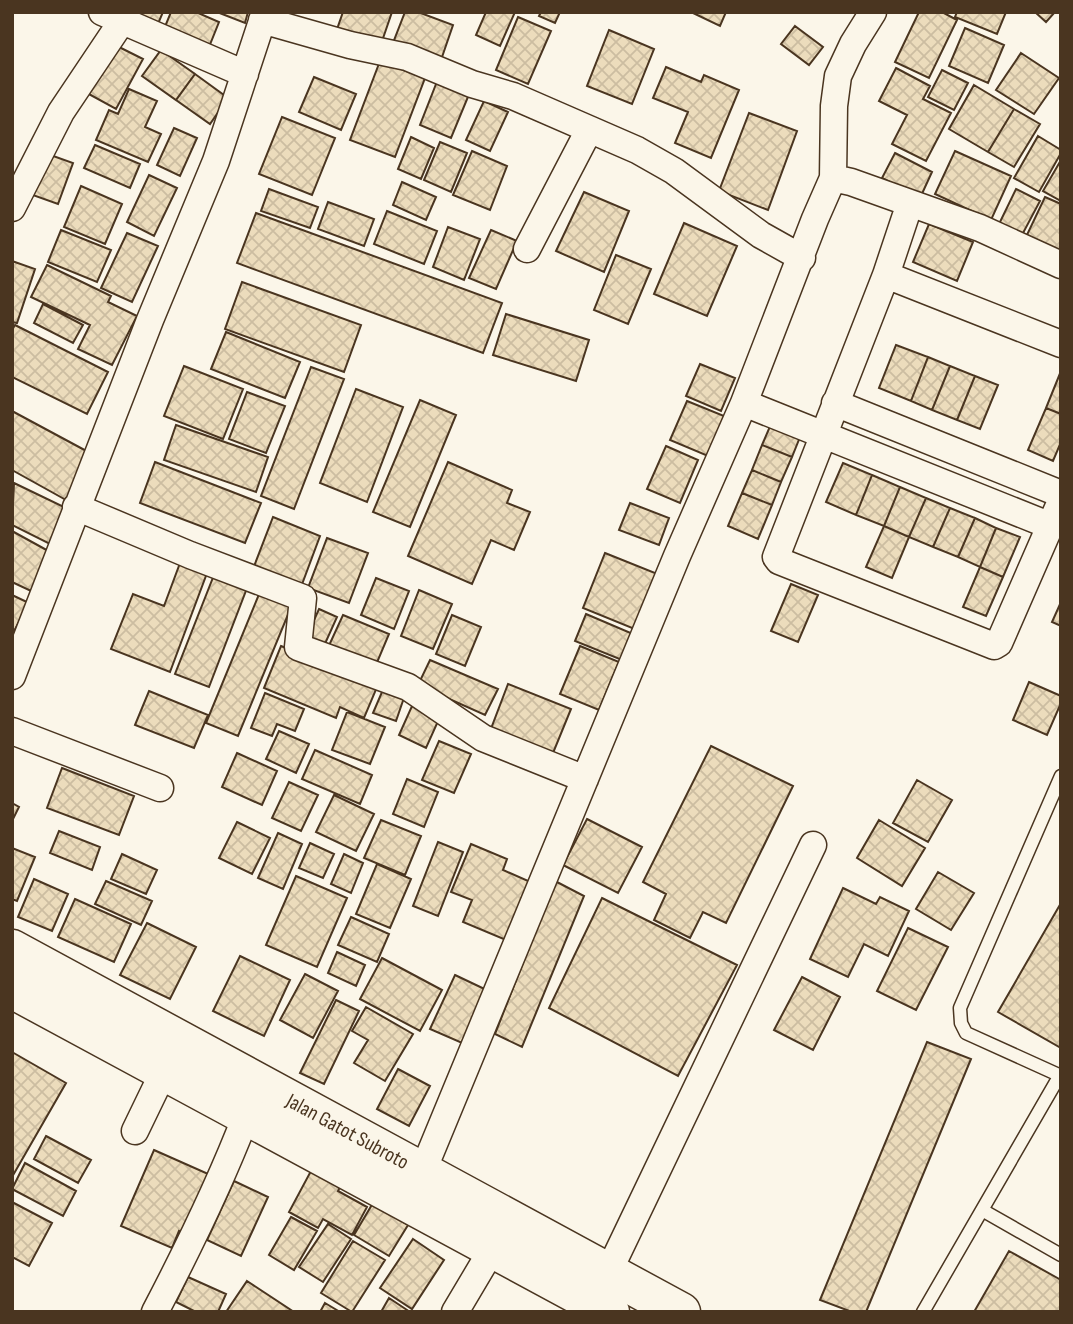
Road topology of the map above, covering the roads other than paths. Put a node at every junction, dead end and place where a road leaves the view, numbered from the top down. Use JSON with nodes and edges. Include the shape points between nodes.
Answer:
{"nodes":[{"id":1,"x":873,"y":12,"type":"edge"},
{"id":2,"x":263,"y":16,"type":"edge"},
{"id":3,"x":112,"y":17,"type":"edge"},
{"id":4,"x":246,"y":74,"type":"junction"},
{"id":5,"x":589,"y":130,"type":"junction"},
{"id":6,"x":833,"y":178,"type":"junction"},
{"id":7,"x":910,"y":203,"type":"junction"},
{"id":8,"x":12,"y":208,"type":"edge"},
{"id":9,"x":527,"y":249,"type":"dead end"},
{"id":10,"x":802,"y":258,"type":"junction"},
{"id":11,"x":1061,"y":265,"type":"edge"},
{"id":12,"x":886,"y":275,"type":"junction"},
{"id":13,"x":1061,"y":344,"type":"edge"},
{"id":14,"x":744,"y":403,"type":"junction"},
{"id":15,"x":835,"y":403,"type":"junction"},
{"id":16,"x":825,"y":435,"type":"junction"},
{"id":17,"x":1061,"y":494,"type":"edge"},
{"id":18,"x":1061,"y":501,"type":"edge"},
{"id":19,"x":76,"y":507,"type":"junction"},
{"id":20,"x":1051,"y":526,"type":"junction"},
{"id":21,"x":12,"y":676,"type":"edge"},
{"id":22,"x":12,"y":731,"type":"edge"},
{"id":23,"x":1061,"y":776,"type":"edge"},
{"id":24,"x":585,"y":779,"type":"junction"},
{"id":25,"x":160,"y":788,"type":"dead end"},
{"id":26,"x":813,"y":845,"type":"dead end"},
{"id":27,"x":12,"y":949,"type":"edge"},
{"id":28,"x":12,"y":989,"type":"edge"},
{"id":29,"x":164,"y":1070,"type":"junction"},
{"id":30,"x":1060,"y":1076,"type":"edge"},
{"id":31,"x":246,"y":1116,"type":"junction"},
{"id":32,"x":135,"y":1131,"type":"dead end"},
{"id":33,"x":422,"y":1172,"type":"junction"},
{"id":34,"x":982,"y":1210,"type":"junction"},
{"id":35,"x":493,"y":1248,"type":"junction"},
{"id":36,"x":1061,"y":1255,"type":"edge"},
{"id":37,"x":608,"y":1273,"type":"junction"},
{"id":38,"x":155,"y":1312,"type":"edge"},
{"id":39,"x":455,"y":1312,"type":"edge"},
{"id":40,"x":610,"y":1312,"type":"edge"},
{"id":41,"x":681,"y":1312,"type":"edge"},
{"id":42,"x":923,"y":1312,"type":"edge"}],
"edges":[{"from":1,"to":6,"type":"street","via":[[838,76]]},
{"from":2,"to":4,"type":"street"},
{"from":2,"to":5,"type":"street","via":[[350,45],[407,57]]},
{"from":3,"to":4,"type":"street"},
{"from":3,"to":8,"type":"street"},
{"from":4,"to":19,"type":"street","via":[[216,161]]},
{"from":5,"to":9,"type":"street"},
{"from":5,"to":10,"type":"street","via":[[654,159],[761,235]]},
{"from":6,"to":7,"type":"street"},
{"from":6,"to":10,"type":"street"},
{"from":7,"to":11,"type":"street"},
{"from":7,"to":12,"type":"street"},
{"from":10,"to":14,"type":"street"},
{"from":12,"to":13,"type":"street"},
{"from":12,"to":15,"type":"street"},
{"from":14,"to":16,"type":"street"},
{"from":14,"to":24,"type":"street"},
{"from":15,"to":16,"type":"street"},
{"from":15,"to":17,"type":"street"},
{"from":16,"to":20,"type":"street"},
{"from":16,"to":20,"type":"street","via":[[776,557],[779,561],[994,646]]},
{"from":18,"to":20,"type":"street"},
{"from":19,"to":21,"type":"street"},
{"from":19,"to":24,"type":"street","via":[[303,598],[298,647],[408,687],[483,738]]},
{"from":22,"to":25,"type":"street"},
{"from":23,"to":30,"type":"lane","via":[[960,1008],[966,1033]]},
{"from":24,"to":33,"type":"street"},
{"from":26,"to":37,"type":"street"},
{"from":27,"to":33,"type":"highway","name":"Jalan Gatot Subroto"},
{"from":28,"to":29,"type":"highway","name":"Jalan Gatot Subroto"},
{"from":29,"to":31,"type":"highway","name":"Jalan Gatot Subroto"},
{"from":29,"to":32,"type":"street"},
{"from":30,"to":34,"type":"lane"},
{"from":31,"to":35,"type":"highway","name":"Jalan Gatot Subroto"},
{"from":31,"to":38,"type":"street","via":[[220,1184]]},
{"from":33,"to":37,"type":"highway","name":"Jalan Gatot Subroto"},
{"from":34,"to":36,"type":"lane"},
{"from":34,"to":42,"type":"lane"},
{"from":35,"to":39,"type":"street"},
{"from":35,"to":40,"type":"highway","name":"Jalan Gatot Subroto"},
{"from":37,"to":41,"type":"highway","name":"Jalan Gatot Subroto"}]}
